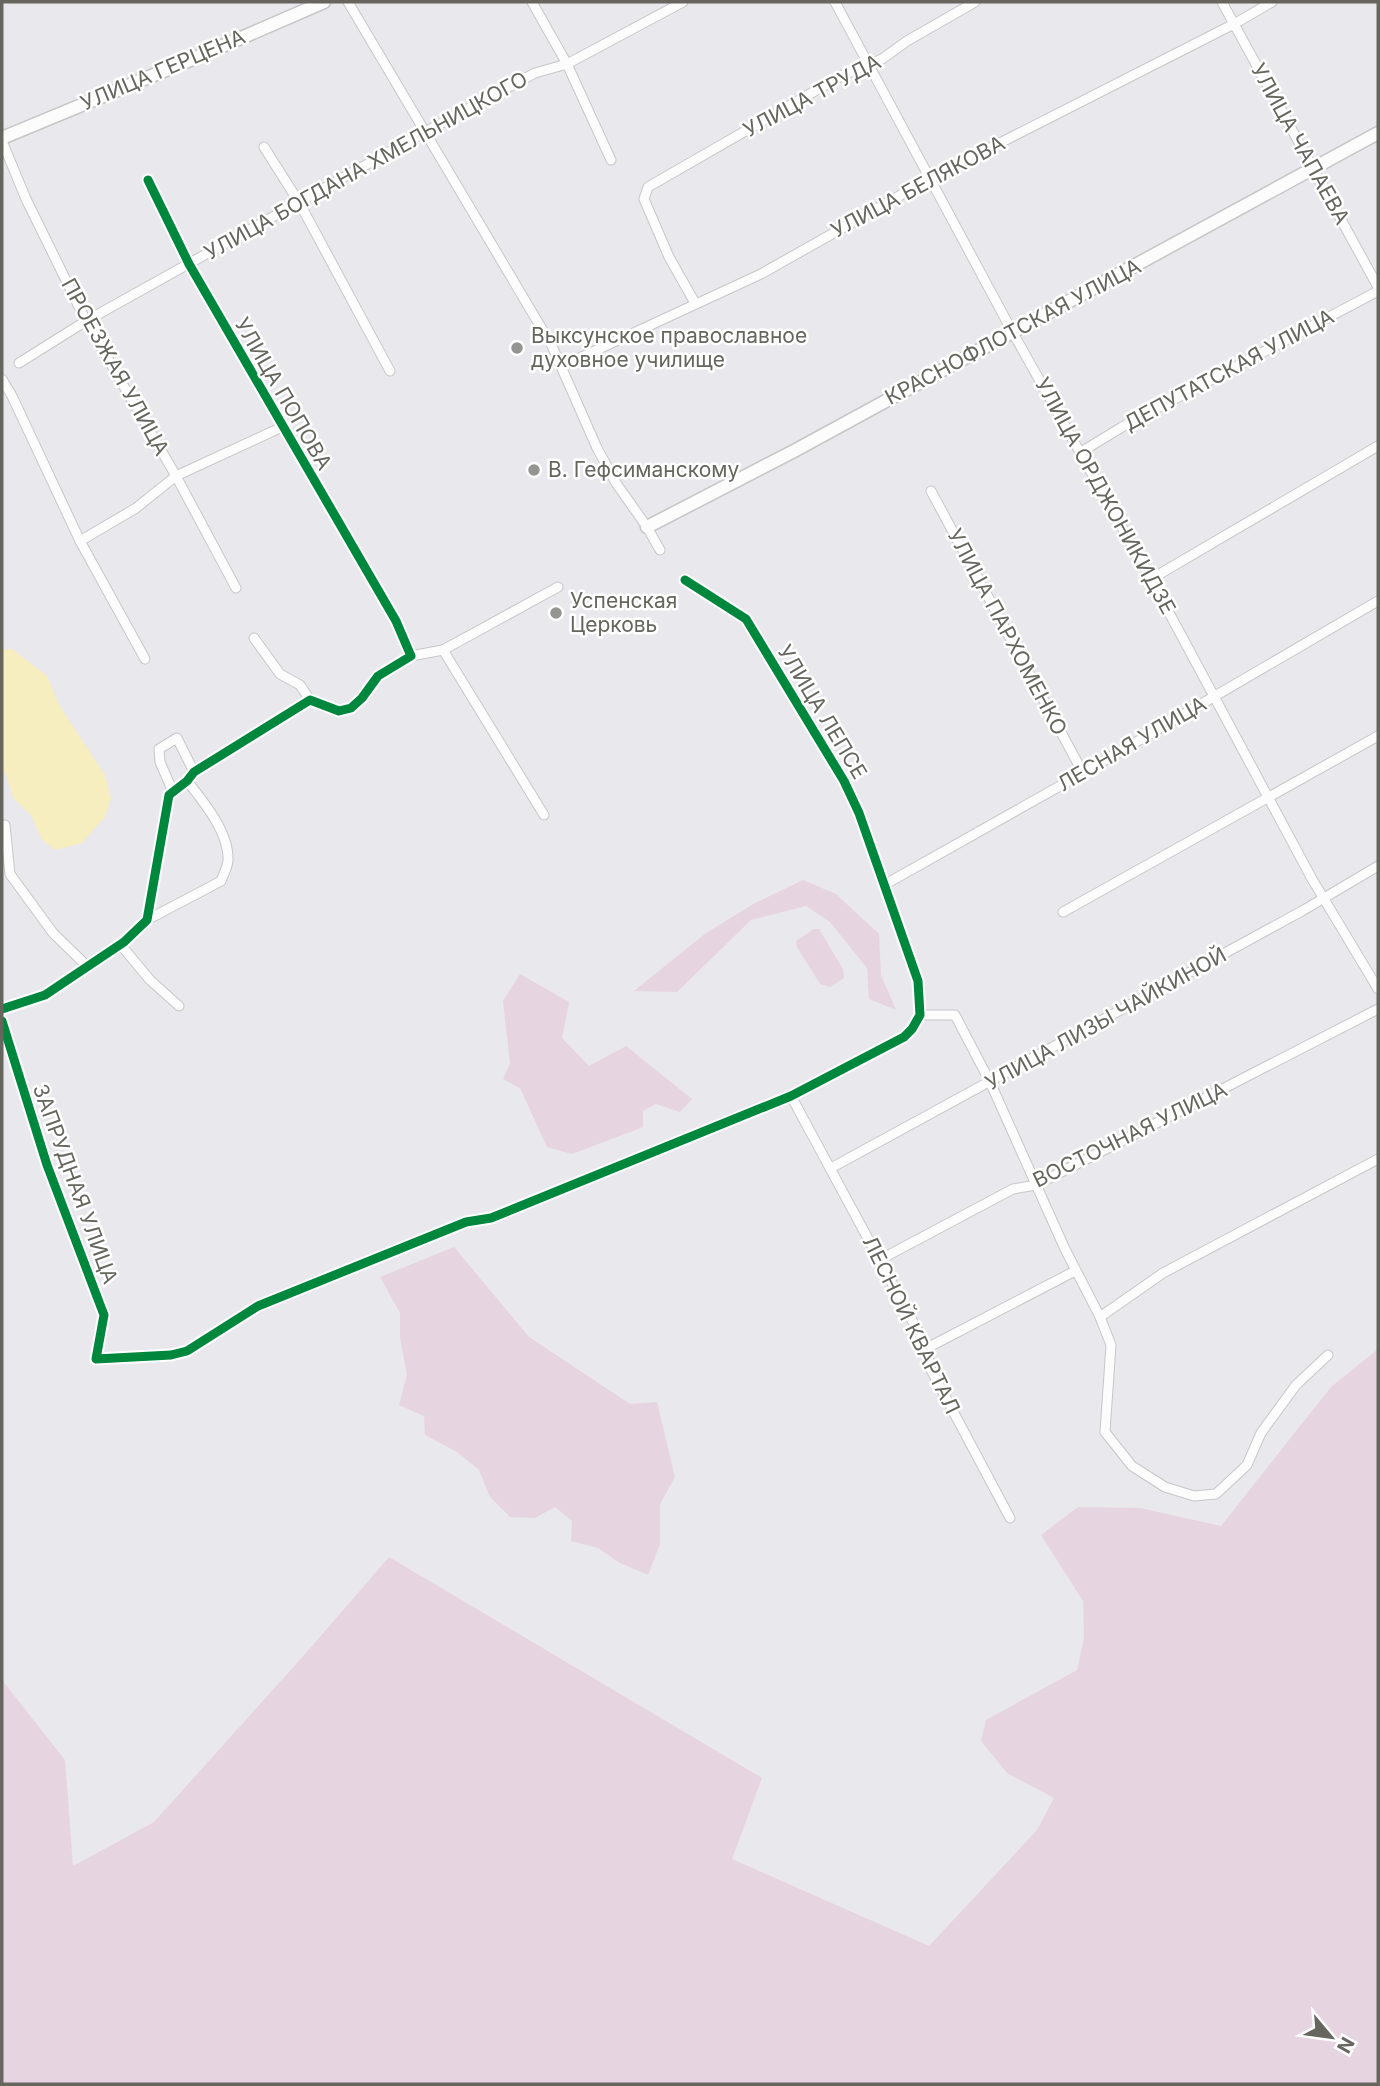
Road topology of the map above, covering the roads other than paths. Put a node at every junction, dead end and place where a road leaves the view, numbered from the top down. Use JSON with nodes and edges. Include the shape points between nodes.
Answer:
{"nodes":[{"id":1,"x":324,"y":2,"type":"edge"},
{"id":2,"x":348,"y":2,"type":"edge"},
{"id":3,"x":532,"y":2,"type":"edge"},
{"id":4,"x":683,"y":2,"type":"edge"},
{"id":5,"x":835,"y":2,"type":"edge"},
{"id":6,"x":975,"y":2,"type":"edge"},
{"id":7,"x":1222,"y":2,"type":"edge"},
{"id":8,"x":1272,"y":2,"type":"edge"},
{"id":9,"x":1234,"y":24,"type":"junction"},
{"id":10,"x":567,"y":64,"type":"junction"},
{"id":11,"x":868,"y":65,"type":"junction"},
{"id":12,"x":425,"y":132,"type":"junction"},
{"id":13,"x":1378,"y":133,"type":"edge"},
{"id":14,"x":2,"y":139,"type":"edge"},
{"id":15,"x":264,"y":147,"type":"dead end"},
{"id":16,"x":611,"y":160,"type":"dead end"},
{"id":17,"x":1314,"y":168,"type":"junction"},
{"id":18,"x":931,"y":178,"type":"junction"},
{"id":19,"x":148,"y":180,"type":"dead end"},
{"id":20,"x":300,"y":204,"type":"junction"},
{"id":21,"x":189,"y":264,"type":"junction"},
{"id":22,"x":1378,"y":289,"type":"edge"},
{"id":23,"x":695,"y":303,"type":"junction"},
{"id":24,"x":86,"y":321,"type":"junction"},
{"id":25,"x":1013,"y":332,"type":"junction"},
{"id":26,"x":19,"y":363,"type":"dead end"},
{"id":27,"x":562,"y":366,"type":"junction"},
{"id":28,"x":390,"y":371,"type":"dead end"},
{"id":29,"x":2,"y":379,"type":"edge"},
{"id":30,"x":282,"y":428,"type":"junction"},
{"id":31,"x":1378,"y":446,"type":"edge"},
{"id":32,"x":1081,"y":452,"type":"junction"},
{"id":33,"x":176,"y":476,"type":"junction"},
{"id":34,"x":931,"y":491,"type":"dead end"},
{"id":35,"x":647,"y":527,"type":"junction"},
{"id":36,"x":80,"y":541,"type":"junction"},
{"id":37,"x":660,"y":550,"type":"dead end"},
{"id":38,"x":1151,"y":579,"type":"junction"},
{"id":39,"x":685,"y":580,"type":"dead end"},
{"id":40,"x":558,"y":587,"type":"dead end"},
{"id":41,"x":236,"y":588,"type":"dead end"},
{"id":42,"x":1378,"y":601,"type":"edge"},
{"id":43,"x":254,"y":638,"type":"dead end"},
{"id":44,"x":443,"y":650,"type":"junction"},
{"id":45,"x":411,"y":656,"type":"junction"},
{"id":46,"x":145,"y":659,"type":"dead end"},
{"id":47,"x":1215,"y":696,"type":"junction"},
{"id":48,"x":310,"y":700,"type":"junction"},
{"id":49,"x":1378,"y":736,"type":"edge"},
{"id":50,"x":194,"y":772,"type":"junction"},
{"id":51,"x":1083,"y":773,"type":"junction"},
{"id":52,"x":187,"y":781,"type":"junction"},
{"id":53,"x":173,"y":792,"type":"junction"},
{"id":54,"x":1268,"y":798,"type":"junction"},
{"id":55,"x":544,"y":815,"type":"dead end"},
{"id":56,"x":5,"y":825,"type":"dead end"},
{"id":57,"x":1378,"y":866,"type":"edge"},
{"id":58,"x":884,"y":885,"type":"junction"},
{"id":59,"x":1323,"y":897,"type":"junction"},
{"id":60,"x":1063,"y":912,"type":"dead end"},
{"id":61,"x":147,"y":920,"type":"junction"},
{"id":62,"x":120,"y":944,"type":"junction"},
{"id":63,"x":88,"y":967,"type":"junction"},
{"id":64,"x":1378,"y":989,"type":"edge"},
{"id":65,"x":178,"y":1006,"type":"dead end"},
{"id":66,"x":2,"y":1009,"type":"edge"},
{"id":67,"x":1378,"y":1009,"type":"edge"},
{"id":68,"x":920,"y":1015,"type":"junction"},
{"id":69,"x":2,"y":1021,"type":"edge"},
{"id":70,"x":990,"y":1082,"type":"junction"},
{"id":71,"x":792,"y":1096,"type":"junction"},
{"id":72,"x":1378,"y":1159,"type":"edge"},
{"id":73,"x":831,"y":1168,"type":"junction"},
{"id":74,"x":1035,"y":1185,"type":"junction"},
{"id":75,"x":881,"y":1259,"type":"junction"},
{"id":76,"x":1075,"y":1270,"type":"junction"},
{"id":77,"x":1100,"y":1317,"type":"junction"},
{"id":78,"x":927,"y":1348,"type":"junction"},
{"id":79,"x":1328,"y":1355,"type":"dead end"},
{"id":80,"x":1010,"y":1518,"type":"dead end"}],
"edges":[{"from":1,"to":14,"type":"street","name":"УЛИЦА ГЕРЦЕНА"},
{"from":2,"to":12,"type":"street"},
{"from":3,"to":10,"type":"street"},
{"from":4,"to":10,"type":"street","name":"УЛИЦА БОГДАНА ХМЕЛЬНИЦКОГО"},
{"from":5,"to":11,"type":"street","name":"УЛИЦА ОРДЖОНИКИДЗЕ"},
{"from":6,"to":11,"type":"street","name":"УЛИЦА ТРУДА"},
{"from":7,"to":9,"type":"street","name":"УЛИЦА ЧАПАЕВА"},
{"from":8,"to":9,"type":"street","name":"УЛИЦА БЕЛЯКОВА"},
{"from":9,"to":17,"type":"street","name":"УЛИЦА ЧАПАЕВА"},
{"from":9,"to":18,"type":"street","name":"УЛИЦА БЕЛЯКОВА"},
{"from":10,"to":12,"type":"street","name":"УЛИЦА БОГДАНА ХМЕЛЬНИЦКОГО","via":[[535,73]]},
{"from":10,"to":16,"type":"street"},
{"from":11,"to":18,"type":"street","name":"УЛИЦА ОРДЖОНИКИДЗЕ"},
{"from":11,"to":23,"type":"street","name":"УЛИЦА ТРУДА","via":[[648,187],[643,199]]},
{"from":12,"to":20,"type":"street","name":"УЛИЦА БОГДАНА ХМЕЛЬНИЦКОГО"},
{"from":12,"to":27,"type":"street"},
{"from":13,"to":17,"type":"street","name":"КРАСНОФЛОТСКАЯ УЛИЦА"},
{"from":14,"to":24,"type":"street","name":"ПРОЕЗЖАЯ УЛИЦА"},
{"from":15,"to":20,"type":"street"},
{"from":17,"to":22,"type":"street","name":"УЛИЦА ЧАПАЕВА"},
{"from":17,"to":25,"type":"street","name":"КРАСНОФЛОТСКАЯ УЛИЦА"},
{"from":18,"to":23,"type":"street","name":"УЛИЦА БЕЛЯКОВА","via":[[761,274]]},
{"from":18,"to":25,"type":"street","name":"УЛИЦА ОРДЖОНИКИДЗЕ"},
{"from":19,"to":21,"type":"street","name":"УЛИЦА ПОПОВА"},
{"from":20,"to":21,"type":"street","name":"УЛИЦА БОГДАНА ХМЕЛЬНИЦКОГО"},
{"from":20,"to":28,"type":"street"},
{"from":21,"to":24,"type":"street","name":"УЛИЦА БОГДАНА ХМЕЛЬНИЦКОГО"},
{"from":21,"to":30,"type":"street","name":"УЛИЦА ПОПОВА"},
{"from":22,"to":32,"type":"street","name":"ДЕПУТАТСКАЯ УЛИЦА"},
{"from":23,"to":27,"type":"street","name":"УЛИЦА БЕЛЯКОВА"},
{"from":24,"to":26,"type":"street","name":"УЛИЦА БОГДАНА ХМЕЛЬНИЦКОГО"},
{"from":24,"to":33,"type":"street","name":"ПРОЕЗЖАЯ УЛИЦА"},
{"from":25,"to":32,"type":"street","name":"УЛИЦА ОРДЖОНИКИДЗЕ"},
{"from":25,"to":35,"type":"street","name":"КРАСНОФЛОТСКАЯ УЛИЦА"},
{"from":27,"to":35,"type":"street","via":[[597,448]]},
{"from":29,"to":36,"type":"street"},
{"from":30,"to":33,"type":"street"},
{"from":30,"to":45,"type":"street","name":"УЛИЦА ПОПОВА","via":[[396,621]]},
{"from":31,"to":38,"type":"street"},
{"from":32,"to":38,"type":"street","name":"УЛИЦА ОРДЖОНИКИДЗЕ"},
{"from":33,"to":36,"type":"street","via":[[136,508]]},
{"from":33,"to":41,"type":"street","name":"ПРОЕЗЖАЯ УЛИЦА"},
{"from":34,"to":51,"type":"street","name":"УЛИЦА ПАРХОМЕНКО"},
{"from":35,"to":37,"type":"street"},
{"from":36,"to":46,"type":"street"},
{"from":38,"to":47,"type":"street","name":"УЛИЦА ОРДЖОНИКИДЗЕ"},
{"from":39,"to":58,"type":"street","name":"УЛИЦА ЛЕПСЕ","via":[[746,619],[844,781]]},
{"from":40,"to":44,"type":"street"},
{"from":42,"to":47,"type":"street","name":"ЛЕСНАЯ УЛИЦА"},
{"from":43,"to":48,"type":"street","via":[[280,674],[300,685]]},
{"from":44,"to":45,"type":"street"},
{"from":44,"to":55,"type":"street"},
{"from":45,"to":48,"type":"street","via":[[378,676],[351,708],[339,711]]},
{"from":47,"to":51,"type":"street","name":"ЛЕСНАЯ УЛИЦА"},
{"from":47,"to":54,"type":"street","name":"УЛИЦА ОРДЖОНИКИДЗЕ"},
{"from":48,"to":50,"type":"street"},
{"from":49,"to":54,"type":"street"},
{"from":50,"to":52,"type":"street"},
{"from":50,"to":53,"type":"street","via":[[177,738],[159,749]]},
{"from":51,"to":58,"type":"street","name":"ЛЕСНАЯ УЛИЦА"},
{"from":52,"to":53,"type":"street"},
{"from":52,"to":61,"type":"street","via":[[222,832],[228,860],[221,881]]},
{"from":53,"to":61,"type":"street","via":[[169,794]]},
{"from":54,"to":59,"type":"street","name":"УЛИЦА ОРДЖОНИКИДЗЕ"},
{"from":54,"to":60,"type":"street"},
{"from":56,"to":63,"type":"street","via":[[10,874],[53,933]]},
{"from":57,"to":59,"type":"street","name":"УЛИЦА ЛИЗЫ ЧАЙКИНОЙ"},
{"from":58,"to":68,"type":"street","name":"УЛИЦА ЛЕПСЕ","via":[[918,981]]},
{"from":59,"to":64,"type":"street","name":"УЛИЦА ОРДЖОНИКИДЗЕ"},
{"from":59,"to":70,"type":"street","name":"УЛИЦА ЛИЗЫ ЧАЙКИНОЙ"},
{"from":61,"to":62,"type":"street"},
{"from":62,"to":63,"type":"street"},
{"from":62,"to":65,"type":"street"},
{"from":63,"to":66,"type":"street","via":[[45,995]]},
{"from":67,"to":74,"type":"street","name":"ВОСТОЧНАЯ УЛИЦА"},
{"from":68,"to":70,"type":"street","via":[[955,1015]]},
{"from":68,"to":71,"type":"street","via":[[904,1037]]},
{"from":69,"to":71,"type":"street","name":"ЗАПРУДНАЯ УЛИЦА","via":[[47,1165],[104,1315],[96,1359],[187,1351],[258,1306]]},
{"from":70,"to":73,"type":"street","name":"УЛИЦА ЛИЗЫ ЧАЙКИНОЙ"},
{"from":70,"to":74,"type":"street"},
{"from":71,"to":73,"type":"street","name":"ЛЕСНОЙ КВАРТАЛ"},
{"from":72,"to":77,"type":"street","via":[[1163,1273]]},
{"from":73,"to":75,"type":"street","name":"ЛЕСНОЙ КВАРТАЛ"},
{"from":74,"to":75,"type":"street","name":"ВОСТОЧНАЯ УЛИЦА","via":[[1013,1189]]},
{"from":74,"to":76,"type":"street"},
{"from":75,"to":78,"type":"street","name":"ЛЕСНОЙ КВАРТАЛ"},
{"from":76,"to":77,"type":"street"},
{"from":76,"to":78,"type":"street"},
{"from":77,"to":79,"type":"street","via":[[1111,1345],[1105,1432],[1132,1466],[1165,1487],[1194,1496],[1216,1494],[1247,1465],[1261,1433],[1296,1385]]},
{"from":78,"to":80,"type":"street","name":"ЛЕСНОЙ КВАРТАЛ","via":[[930,1368]]}]}
